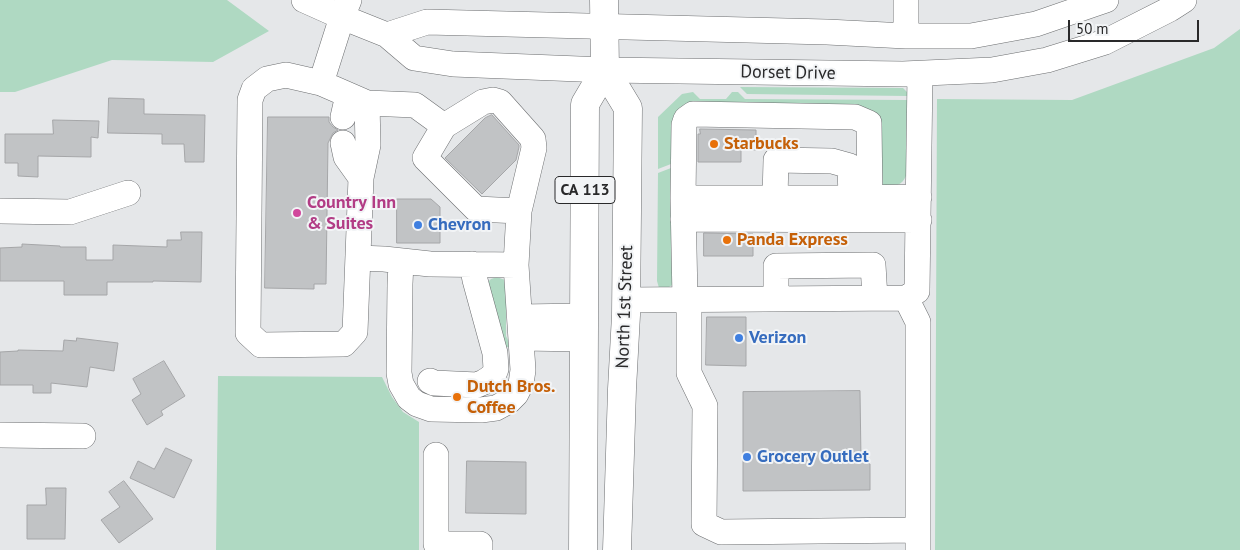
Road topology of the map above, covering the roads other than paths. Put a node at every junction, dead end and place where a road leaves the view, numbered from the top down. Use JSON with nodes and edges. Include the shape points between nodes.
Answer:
{"nodes":[{"id":1,"x":304,"y":0,"type":"edge"},
{"id":2,"x":906,"y":0,"type":"edge"},
{"id":3,"x":1106,"y":0,"type":"edge"},
{"id":4,"x":1184,"y":0,"type":"edge"},
{"id":5,"x":345,"y":9,"type":"edge"},
{"id":6,"x":604,"y":13,"type":"edge"},
{"id":7,"x":387,"y":35,"type":"junction"},
{"id":8,"x":906,"y":36,"type":"junction"},
{"id":9,"x":605,"y":70,"type":"junction"},
{"id":10,"x":920,"y":74,"type":"junction"},
{"id":11,"x":321,"y":83,"type":"junction"},
{"id":12,"x":353,"y":105,"type":"junction"},
{"id":13,"x":444,"y":126,"type":"junction"},
{"id":14,"x":343,"y":143,"type":"dead end"},
{"id":15,"x":361,"y":178,"type":"junction"},
{"id":16,"x":128,"y":193,"type":"dead end"},
{"id":17,"x":776,"y":198,"type":"junction"},
{"id":18,"x":860,"y":198,"type":"junction"},
{"id":19,"x":919,"y":208,"type":"junction"},
{"id":20,"x":683,"y":209,"type":"junction"},
{"id":21,"x":0,"y":211,"type":"edge"},
{"id":22,"x":519,"y":211,"type":"junction"},
{"id":23,"x":358,"y":258,"type":"junction"},
{"id":24,"x":401,"y":262,"type":"junction"},
{"id":25,"x":472,"y":264,"type":"junction"},
{"id":26,"x":516,"y":266,"type":"junction"},
{"id":27,"x":875,"y":298,"type":"junction"},
{"id":28,"x":906,"y":298,"type":"junction"},
{"id":29,"x":687,"y":299,"type":"junction"},
{"id":30,"x":776,"y":299,"type":"junction"},
{"id":31,"x":626,"y":300,"type":"junction"},
{"id":32,"x":520,"y":327,"type":"junction"},
{"id":33,"x":584,"y":328,"type":"junction"},
{"id":34,"x":430,"y":381,"type":"dead end"},
{"id":35,"x":0,"y":435,"type":"edge"},
{"id":36,"x":83,"y":436,"type":"dead end"},
{"id":37,"x":436,"y":454,"type":"dead end"},
{"id":38,"x":918,"y":540,"type":"edge"},
{"id":39,"x":480,"y":550,"type":"edge"},
{"id":40,"x":583,"y":550,"type":"edge"},
{"id":41,"x":617,"y":550,"type":"edge"}],
"edges":[{"from":1,"to":5,"type":"street","name":"Dorset Drive"},
{"from":2,"to":8,"type":"street"},
{"from":3,"to":8,"type":"street","via":[[1036,24],[971,36]]},
{"from":4,"to":10,"type":"street","name":"Dorset Drive","via":[[1105,42],[1047,60],[992,70]]},
{"from":5,"to":7,"type":"street","name":"Dorset Drive"},
{"from":5,"to":11,"type":"street"},
{"from":6,"to":7,"type":"street","via":[[428,22]]},
{"from":6,"to":8,"type":"street"},
{"from":6,"to":9,"type":"main road","name":"North 1st Street","number":"CA 113"},
{"from":7,"to":9,"type":"street","name":"Dorset Drive","via":[[414,58],[453,64]]},
{"from":9,"to":10,"type":"street","name":"Dorset Drive"},
{"from":9,"to":31,"type":"main road","name":"North 1st Street","number":"CA 113","via":[[628,108]]},
{"from":9,"to":33,"type":"main road","number":"CA 113","via":[[585,104]]},
{"from":10,"to":19,"type":"street"},
{"from":11,"to":12,"type":"street"},
{"from":11,"to":23,"type":"street","via":[[286,75],[267,79],[254,89],[250,100],[248,333],[260,345],[344,344],[355,332]]},
{"from":12,"to":13,"type":"street","via":[[415,105]]},
{"from":12,"to":15,"type":"street","via":[[368,145]]},
{"from":13,"to":22,"type":"street","via":[[424,158],[476,210]]},
{"from":13,"to":22,"type":"street","via":[[493,100],[500,102],[528,133],[534,148]]},
{"from":14,"to":15,"type":"street","via":[[346,157]]},
{"from":15,"to":23,"type":"street"},
{"from":16,"to":21,"type":"street","via":[[70,212]]},
{"from":17,"to":18,"type":"street"},
{"from":17,"to":18,"type":"street","via":[[776,160],[832,161],[850,166]]},
{"from":17,"to":20,"type":"street"},
{"from":18,"to":19,"type":"street"},
{"from":18,"to":20,"type":"street","via":[[869,122],[855,117],[693,114],[684,125]]},
{"from":19,"to":20,"type":"street"},
{"from":19,"to":28,"type":"street","via":[[917,291]]},
{"from":20,"to":29,"type":"street"},
{"from":22,"to":26,"type":"street"},
{"from":23,"to":24,"type":"street"},
{"from":24,"to":25,"type":"street"},
{"from":24,"to":32,"type":"street","via":[[399,372],[401,384],[417,404],[431,409],[481,410],[509,402],[521,384]]},
{"from":25,"to":26,"type":"street"},
{"from":25,"to":34,"type":"street","via":[[495,353],[496,369],[493,376],[477,384]]},
{"from":26,"to":32,"type":"street"},
{"from":27,"to":28,"type":"street"},
{"from":27,"to":30,"type":"street"},
{"from":27,"to":30,"type":"street","via":[[873,266],[776,266]]},
{"from":28,"to":38,"type":"street","via":[[918,322]]},
{"from":29,"to":30,"type":"street"},
{"from":29,"to":31,"type":"street"},
{"from":29,"to":38,"type":"street","via":[[690,373],[705,406],[704,524],[721,532]]},
{"from":31,"to":41,"type":"main road","name":"North 1st Street","number":"CA 113"},
{"from":32,"to":33,"type":"street"},
{"from":33,"to":40,"type":"main road","number":"CA 113"},
{"from":35,"to":36,"type":"street"},
{"from":37,"to":39,"type":"street","via":[[436,544],[480,544]]}]}
